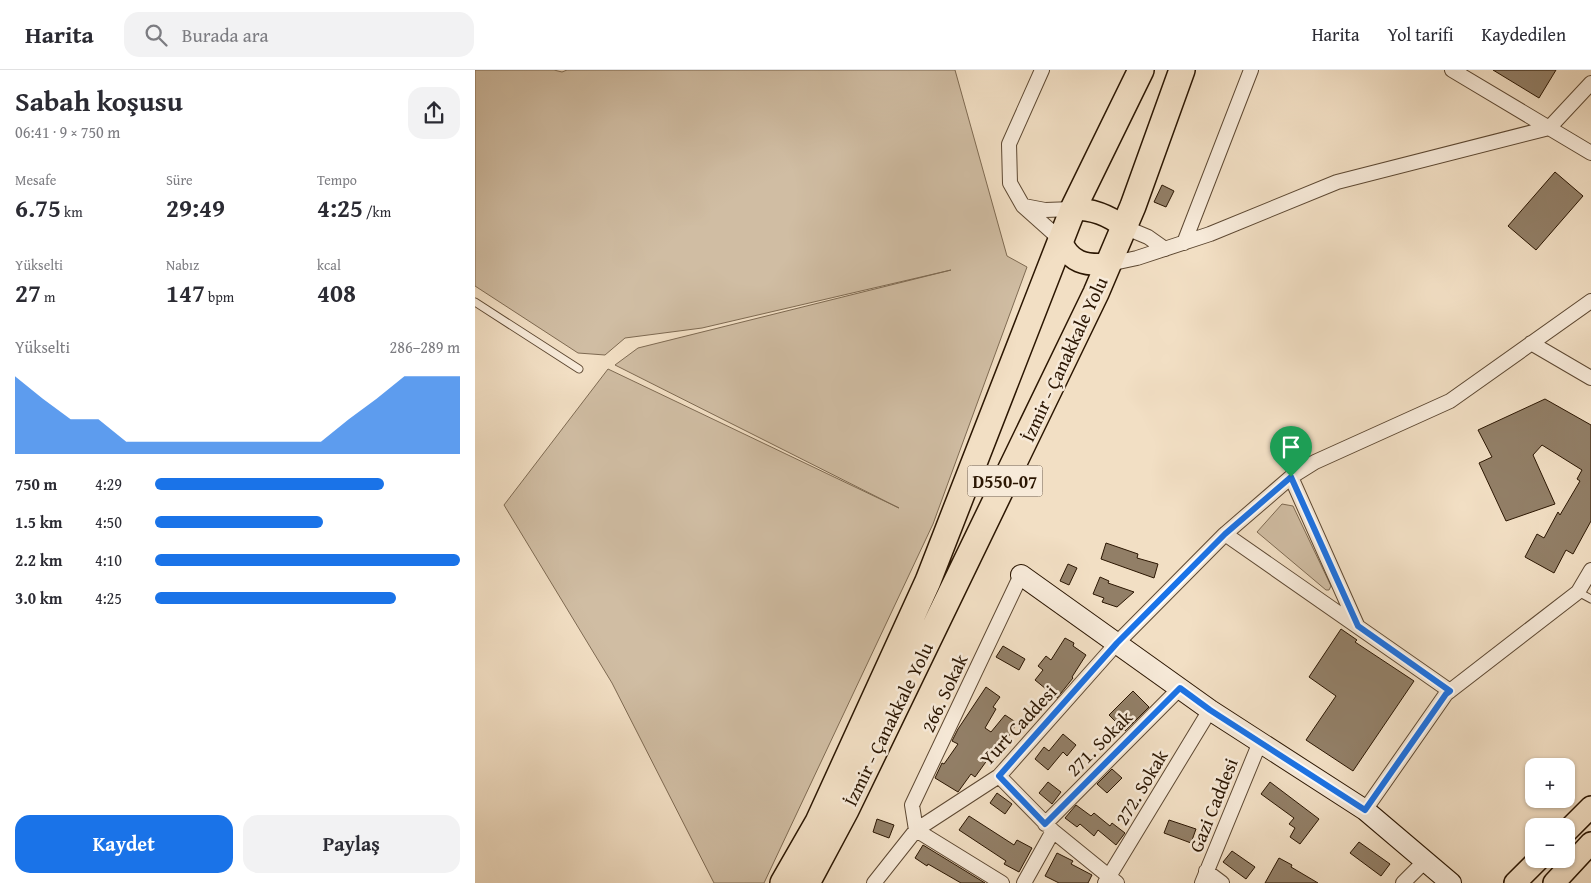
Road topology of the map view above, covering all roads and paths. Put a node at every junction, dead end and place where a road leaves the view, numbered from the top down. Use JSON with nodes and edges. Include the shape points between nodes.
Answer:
{"nodes":[{"id":1,"x":1141,"y":70,"type":"edge"},
{"id":2,"x":1183,"y":70,"type":"edge"},
{"id":3,"x":1251,"y":70,"type":"edge"},
{"id":4,"x":1452,"y":70,"type":"edge"},
{"id":5,"x":1036,"y":72,"type":"edge"},
{"id":6,"x":1591,"y":83,"type":"edge"},
{"id":7,"x":1549,"y":128,"type":"junction"},
{"id":8,"x":1591,"y":153,"type":"edge"},
{"id":9,"x":1023,"y":206,"type":"junction"},
{"id":10,"x":1073,"y":209,"type":"junction"},
{"id":11,"x":1124,"y":227,"type":"junction"},
{"id":12,"x":1060,"y":240,"type":"junction"},
{"id":13,"x":1184,"y":243,"type":"junction"},
{"id":14,"x":1165,"y":250,"type":"junction"},
{"id":15,"x":1109,"y":264,"type":"junction"},
{"id":16,"x":1591,"y":301,"type":"edge"},
{"id":17,"x":475,"y":302,"type":"edge"},
{"id":18,"x":1531,"y":343,"type":"junction"},
{"id":19,"x":579,"y":369,"type":"dead end"},
{"id":20,"x":1591,"y":378,"type":"edge"},
{"id":21,"x":1291,"y":477,"type":"junction"},
{"id":22,"x":1225,"y":534,"type":"junction"},
{"id":23,"x":1591,"y":570,"type":"edge"},
{"id":24,"x":1021,"y":575,"type":"joint"},
{"id":25,"x":1578,"y":592,"type":"junction"},
{"id":26,"x":1591,"y":599,"type":"edge"},
{"id":27,"x":1358,"y":626,"type":"junction"},
{"id":28,"x":1117,"y":643,"type":"junction"},
{"id":29,"x":1180,"y":688,"type":"junction"},
{"id":30,"x":1450,"y":691,"type":"junction"},
{"id":31,"x":1210,"y":710,"type":"junction"},
{"id":32,"x":1259,"y":742,"type":"junction"},
{"id":33,"x":999,"y":776,"type":"junction"},
{"id":34,"x":1591,"y":807,"type":"edge"},
{"id":35,"x":1365,"y":810,"type":"junction"},
{"id":36,"x":1575,"y":823,"type":"edge"},
{"id":37,"x":1049,"y":827,"type":"junction"},
{"id":38,"x":916,"y":830,"type":"junction"},
{"id":39,"x":1591,"y":843,"type":"edge"},
{"id":40,"x":1425,"y":861,"type":"junction"},
{"id":41,"x":1530,"y":868,"type":"edge"},
{"id":42,"x":1204,"y":877,"type":"edge"},
{"id":43,"x":1110,"y":881,"type":"edge"},
{"id":44,"x":783,"y":883,"type":"edge"},
{"id":45,"x":807,"y":883,"type":"edge"},
{"id":46,"x":874,"y":883,"type":"edge"},
{"id":47,"x":1002,"y":883,"type":"edge"},
{"id":48,"x":1024,"y":883,"type":"edge"},
{"id":49,"x":1222,"y":883,"type":"edge"},
{"id":50,"x":1403,"y":883,"type":"edge"},
{"id":51,"x":1451,"y":883,"type":"edge"},
{"id":52,"x":1515,"y":883,"type":"edge"},
{"id":53,"x":1554,"y":883,"type":"edge"}],
"edges":[{"from":1,"to":10,"type":"highway","name":"İzmir - Çanakkale Yolu","number":"D550-07"},
{"from":2,"to":11,"type":"highway","name":"İzmir - Çanakkale Yolu","number":"D550-07"},
{"from":3,"to":13,"type":"street"},
{"from":4,"to":7,"type":"street"},
{"from":5,"to":9,"type":"street","via":[[1009,144],[1009,183]]},
{"from":6,"to":7,"type":"street"},
{"from":7,"to":8,"type":"street"},
{"from":7,"to":13,"type":"street","via":[[1337,182]]},
{"from":9,"to":10,"type":"street","via":[[1045,210]]},
{"from":9,"to":12,"type":"street"},
{"from":10,"to":11,"type":"main road","via":[[1102,213]]},
{"from":10,"to":12,"type":"highway","name":"İzmir - Çanakkale Yolu","number":"D550-07"},
{"from":11,"to":14,"type":"street","via":[[1148,237]]},
{"from":11,"to":15,"type":"highway","name":"İzmir - Çanakkale Yolu","number":"D550-07"},
{"from":12,"to":15,"type":"main road","via":[[1078,262]]},
{"from":12,"to":44,"type":"highway","name":"İzmir - Çanakkale Yolu","number":"D550-07","via":[[928,581],[819,822]]},
{"from":13,"to":14,"type":"street"},
{"from":14,"to":15,"type":"street"},
{"from":15,"to":45,"type":"highway","name":"İzmir - Çanakkale Yolu","number":"D550-07","via":[[868,765]]},
{"from":16,"to":18,"type":"street","name":"Yurt Caddesi"},
{"from":17,"to":19,"type":"lane"},
{"from":18,"to":20,"type":"street"},
{"from":18,"to":21,"type":"street","name":"Yurt Caddesi","via":[[1450,400],[1315,462]]},
{"from":21,"to":22,"type":"street","name":"Yurt Caddesi"},
{"from":21,"to":27,"type":"street"},
{"from":22,"to":27,"type":"street"},
{"from":22,"to":28,"type":"street","name":"Yurt Caddesi"},
{"from":23,"to":25,"type":"street"},
{"from":24,"to":28,"type":"street"},
{"from":24,"to":38,"type":"street","name":"266. Sokak","via":[[912,805]]},
{"from":25,"to":26,"type":"lane"},
{"from":25,"to":30,"type":"street"},
{"from":27,"to":30,"type":"street"},
{"from":28,"to":29,"type":"street"},
{"from":28,"to":33,"type":"street","name":"Yurt Caddesi"},
{"from":29,"to":31,"type":"street"},
{"from":29,"to":37,"type":"street","name":"271. Sokak"},
{"from":30,"to":35,"type":"street"},
{"from":31,"to":32,"type":"street"},
{"from":31,"to":43,"type":"street","name":"272. Sokak"},
{"from":32,"to":35,"type":"street"},
{"from":32,"to":42,"type":"street","name":"Gazi Caddesi"},
{"from":33,"to":37,"type":"street"},
{"from":33,"to":38,"type":"street","name":"Yurt Caddesi"},
{"from":34,"to":36,"type":"main road"},
{"from":35,"to":40,"type":"street"},
{"from":37,"to":43,"type":"street"},
{"from":37,"to":48,"type":"street","name":"271. Sokak"},
{"from":38,"to":46,"type":"street","name":"Yurt Caddesi"},
{"from":38,"to":47,"type":"street"},
{"from":39,"to":53,"type":"main road"},
{"from":40,"to":50,"type":"street"},
{"from":40,"to":51,"type":"street"},
{"from":41,"to":52,"type":"main road"},
{"from":42,"to":49,"type":"street"}]}
